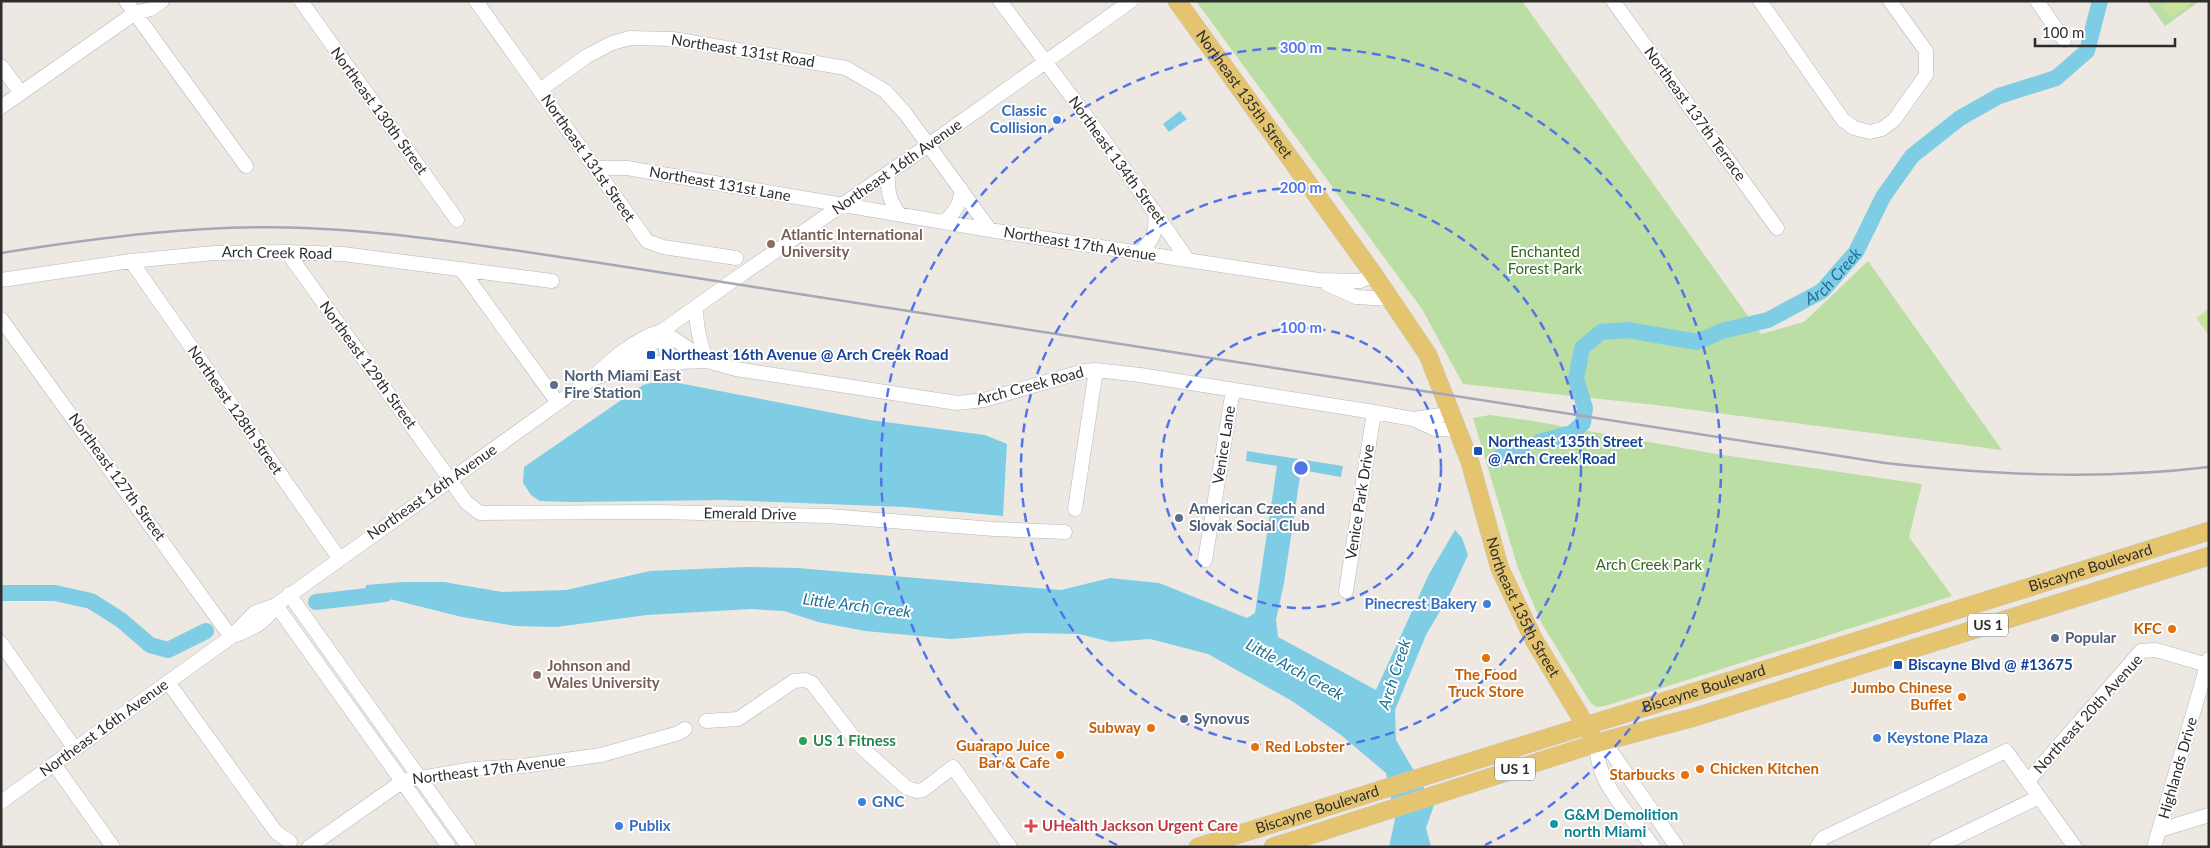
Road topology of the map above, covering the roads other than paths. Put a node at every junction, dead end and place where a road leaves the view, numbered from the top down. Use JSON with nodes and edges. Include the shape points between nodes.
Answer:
{"nodes":[{"id":1,"x":126,"y":1,"type":"edge"},
{"id":2,"x":162,"y":1,"type":"edge"},
{"id":3,"x":301,"y":1,"type":"edge"},
{"id":4,"x":476,"y":1,"type":"edge"},
{"id":5,"x":1000,"y":1,"type":"edge"},
{"id":6,"x":1131,"y":1,"type":"edge"},
{"id":7,"x":1177,"y":1,"type":"edge"},
{"id":8,"x":1613,"y":1,"type":"edge"},
{"id":9,"x":1760,"y":1,"type":"edge"},
{"id":10,"x":1890,"y":1,"type":"edge"},
{"id":11,"x":2037,"y":1,"type":"edge"},
{"id":12,"x":139,"y":7,"type":"edge"},
{"id":13,"x":2064,"y":40,"type":"dead end"},
{"id":14,"x":1044,"y":62,"type":"junction"},
{"id":15,"x":1,"y":66,"type":"edge"},
{"id":16,"x":540,"y":90,"type":"junction"},
{"id":17,"x":22,"y":93,"type":"junction"},
{"id":18,"x":1,"y":108,"type":"edge"},
{"id":19,"x":930,"y":144,"type":"junction"},
{"id":20,"x":246,"y":166,"type":"dead end"},
{"id":21,"x":597,"y":168,"type":"junction"},
{"id":22,"x":888,"y":173,"type":"junction"},
{"id":23,"x":961,"y":188,"type":"junction"},
{"id":24,"x":842,"y":205,"type":"junction"},
{"id":25,"x":1155,"y":212,"type":"junction"},
{"id":26,"x":899,"y":214,"type":"junction"},
{"id":27,"x":457,"y":220,"type":"dead end"},
{"id":28,"x":944,"y":222,"type":"junction"},
{"id":29,"x":1777,"y":228,"type":"dead end"},
{"id":30,"x":990,"y":230,"type":"junction"},
{"id":31,"x":287,"y":252,"type":"junction"},
{"id":32,"x":1138,"y":254,"type":"junction"},
{"id":33,"x":736,"y":258,"type":"dead end"},
{"id":34,"x":1188,"y":260,"type":"junction"},
{"id":35,"x":131,"y":261,"type":"junction"},
{"id":36,"x":462,"y":268,"type":"junction"},
{"id":37,"x":1374,"y":275,"type":"junction"},
{"id":38,"x":1,"y":280,"type":"edge"},
{"id":39,"x":1319,"y":280,"type":"junction"},
{"id":40,"x":552,"y":281,"type":"dead end"},
{"id":41,"x":1391,"y":299,"type":"junction"},
{"id":42,"x":696,"y":307,"type":"junction"},
{"id":43,"x":1,"y":319,"type":"edge"},
{"id":44,"x":662,"y":331,"type":"junction"},
{"id":45,"x":676,"y":361,"type":"junction"},
{"id":46,"x":707,"y":361,"type":"junction"},
{"id":47,"x":1431,"y":361,"type":"junction"},
{"id":48,"x":623,"y":364,"type":"junction"},
{"id":49,"x":1096,"y":370,"type":"junction"},
{"id":50,"x":590,"y":380,"type":"junction"},
{"id":51,"x":1233,"y":390,"type":"junction"},
{"id":52,"x":558,"y":403,"type":"junction"},
{"id":53,"x":1374,"y":412,"type":"junction"},
{"id":54,"x":1450,"y":412,"type":"junction"},
{"id":55,"x":1413,"y":419,"type":"junction"},
{"id":56,"x":1458,"y":430,"type":"junction"},
{"id":57,"x":1470,"y":462,"type":"junction"},
{"id":58,"x":450,"y":479,"type":"junction"},
{"id":59,"x":1075,"y":508,"type":"dead end"},
{"id":60,"x":2209,"y":531,"type":"edge"},
{"id":61,"x":1065,"y":532,"type":"dead end"},
{"id":62,"x":2209,"y":556,"type":"edge"},
{"id":63,"x":339,"y":558,"type":"junction"},
{"id":64,"x":1206,"y":560,"type":"dead end"},
{"id":65,"x":1346,"y":591,"type":"dead end"},
{"id":66,"x":289,"y":594,"type":"junction"},
{"id":67,"x":2006,"y":595,"type":"junction"},
{"id":68,"x":276,"y":604,"type":"junction"},
{"id":69,"x":2012,"y":617,"type":"junction"},
{"id":70,"x":231,"y":637,"type":"junction"},
{"id":71,"x":1,"y":644,"type":"edge"},
{"id":72,"x":1805,"y":657,"type":"junction"},
{"id":73,"x":2208,"y":662,"type":"edge"},
{"id":74,"x":1813,"y":680,"type":"junction"},
{"id":75,"x":168,"y":682,"type":"junction"},
{"id":76,"x":356,"y":689,"type":"junction"},
{"id":77,"x":343,"y":698,"type":"junction"},
{"id":78,"x":706,"y":721,"type":"dead end"},
{"id":79,"x":1585,"y":725,"type":"junction"},
{"id":80,"x":685,"y":729,"type":"dead end"},
{"id":81,"x":1597,"y":743,"type":"junction"},
{"id":82,"x":75,"y":749,"type":"junction"},
{"id":83,"x":54,"y":764,"type":"junction"},
{"id":84,"x":419,"y":779,"type":"junction"},
{"id":85,"x":2028,"y":781,"type":"junction"},
{"id":86,"x":399,"y":783,"type":"junction"},
{"id":87,"x":2039,"y":796,"type":"junction"},
{"id":88,"x":1,"y":802,"type":"edge"},
{"id":89,"x":2209,"y":815,"type":"edge"},
{"id":90,"x":2160,"y":830,"type":"junction"},
{"id":91,"x":283,"y":845,"type":"edge"},
{"id":92,"x":308,"y":846,"type":"edge"},
{"id":93,"x":2073,"y":846,"type":"edge"},
{"id":94,"x":113,"y":847,"type":"edge"},
{"id":95,"x":449,"y":847,"type":"edge"},
{"id":96,"x":469,"y":847,"type":"edge"},
{"id":97,"x":1010,"y":847,"type":"edge"},
{"id":98,"x":1198,"y":847,"type":"edge"},
{"id":99,"x":1273,"y":847,"type":"edge"},
{"id":100,"x":1653,"y":847,"type":"edge"},
{"id":101,"x":1677,"y":847,"type":"edge"},
{"id":102,"x":1817,"y":847,"type":"edge"},
{"id":103,"x":1936,"y":847,"type":"edge"},
{"id":104,"x":2154,"y":847,"type":"edge"}],
"edges":[{"from":1,"to":12,"type":"street"},
{"from":2,"to":12,"type":"street","via":[[151,9]]},
{"from":3,"to":27,"type":"street","name":"Northeast 130th Street"},
{"from":4,"to":16,"type":"street","name":"Northeast 131st Street"},
{"from":5,"to":14,"type":"street","name":"Northeast 134th Street"},
{"from":6,"to":14,"type":"street","name":"Northeast 16th Avenue"},
{"from":7,"to":37,"type":"main road","name":"Northeast 135th Street"},
{"from":8,"to":29,"type":"street","name":"Northeast 137th Terrace"},
{"from":9,"to":10,"type":"street","via":[[1843,120],[1854,128],[1870,132],[1882,129],[1894,120],[1926,75],[1926,51]]},
{"from":11,"to":13,"type":"street"},
{"from":12,"to":17,"type":"street"},
{"from":12,"to":20,"type":"street"},
{"from":14,"to":19,"type":"street","name":"Northeast 16th Avenue"},
{"from":14,"to":25,"type":"street","name":"Northeast 134th Street"},
{"from":15,"to":17,"type":"street"},
{"from":16,"to":19,"type":"street","name":"Northeast 131st Road","via":[[612,43],[630,38],[673,39],[846,68],[885,91]]},
{"from":16,"to":21,"type":"street","name":"Northeast 131st Street"},
{"from":17,"to":18,"type":"street"},
{"from":19,"to":22,"type":"street","name":"Northeast 16th Avenue"},
{"from":19,"to":23,"type":"street"},
{"from":21,"to":24,"type":"street","name":"Northeast 131st Lane","via":[[627,168]]},
{"from":21,"to":33,"type":"street","name":"Northeast 131st Street","via":[[647,241],[662,247]]},
{"from":22,"to":24,"type":"street","name":"Northeast 16th Avenue"},
{"from":22,"to":26,"type":"street","via":[[889,197]]},
{"from":23,"to":28,"type":"street","via":[[957,208]]},
{"from":23,"to":30,"type":"street"},
{"from":24,"to":26,"type":"street","name":"Northeast 17th Avenue"},
{"from":24,"to":42,"type":"street","name":"Northeast 16th Avenue"},
{"from":25,"to":32,"type":"street","via":[[1155,233]]},
{"from":25,"to":34,"type":"street","name":"Northeast 134th Street"},
{"from":26,"to":28,"type":"street","name":"Northeast 17th Avenue"},
{"from":28,"to":30,"type":"street","name":"Northeast 17th Avenue"},
{"from":30,"to":32,"type":"street","name":"Northeast 17th Avenue"},
{"from":31,"to":35,"type":"street","name":"Arch Creek Road","via":[[214,252]]},
{"from":31,"to":36,"type":"street","name":"Arch Creek Road","via":[[343,254]]},
{"from":31,"to":58,"type":"street","name":"Northeast 129th Street"},
{"from":32,"to":34,"type":"street","name":"Northeast 17th Avenue"},
{"from":34,"to":39,"type":"street","name":"Northeast 17th Avenue"},
{"from":35,"to":38,"type":"street","name":"Arch Creek Road"},
{"from":35,"to":63,"type":"street","name":"Northeast 128th Street"},
{"from":36,"to":40,"type":"street","name":"Arch Creek Road"},
{"from":36,"to":52,"type":"street"},
{"from":37,"to":39,"type":"street","name":"Northeast 17th Avenue","via":[[1360,281]]},
{"from":37,"to":41,"type":"main road","name":"Northeast 135th Street"},
{"from":39,"to":41,"type":"street","name":"Northeast 17th Avenue","via":[[1356,296]]},
{"from":41,"to":47,"type":"main road","name":"Northeast 135th Street"},
{"from":42,"to":44,"type":"street","name":"Northeast 16th Avenue"},
{"from":42,"to":46,"type":"street","via":[[696,320]]},
{"from":43,"to":70,"type":"street","name":"Northeast 127th Street"},
{"from":44,"to":45,"type":"street","via":[[666,350]]},
{"from":44,"to":46,"type":"street","name":"Arch Creek Road"},
{"from":44,"to":48,"type":"street","name":"Northeast 16th Avenue","via":[[652,344]]},
{"from":44,"to":50,"type":"street","name":"Northeast 16th Avenue","via":[[646,336]]},
{"from":45,"to":46,"type":"street","name":"Arch Creek Road"},
{"from":45,"to":48,"type":"street","name":"Arch Creek Road"},
{"from":46,"to":49,"type":"street","name":"Arch Creek Road","via":[[736,369],[957,403],[984,400]]},
{"from":47,"to":54,"type":"main road","name":"Northeast 135th Street"},
{"from":47,"to":57,"type":"main road","name":"Northeast 135th Street","via":[[1448,380],[1456,397],[1466,426],[1472,456]]},
{"from":48,"to":50,"type":"street","name":"Northeast 16th Avenue"},
{"from":49,"to":51,"type":"street","name":"Arch Creek Road"},
{"from":49,"to":59,"type":"street"},
{"from":50,"to":52,"type":"street","name":"Northeast 16th Avenue"},
{"from":51,"to":53,"type":"street","name":"Arch Creek Road"},
{"from":51,"to":64,"type":"street","name":"Venice Lane"},
{"from":52,"to":58,"type":"street","name":"Northeast 16th Avenue"},
{"from":53,"to":55,"type":"street","name":"Arch Creek Road"},
{"from":53,"to":65,"type":"street","name":"Venice Park Drive"},
{"from":54,"to":55,"type":"street","name":"Arch Creek Road"},
{"from":54,"to":56,"type":"main road","name":"Northeast 135th Street"},
{"from":55,"to":56,"type":"street","name":"Arch Creek Road","via":[[1435,428]]},
{"from":56,"to":57,"type":"main road","name":"Northeast 135th Street"},
{"from":57,"to":79,"type":"main road","name":"Northeast 135th Street","via":[[1500,569],[1534,640]]},
{"from":58,"to":61,"type":"street","name":"Emerald Drive","via":[[473,509],[480,513],[659,512],[828,516]]},
{"from":58,"to":63,"type":"street","name":"Northeast 16th Avenue"},
{"from":60,"to":67,"type":"main road","name":"Biscayne Boulevard","number":"US 1"},
{"from":62,"to":69,"type":"main road","name":"Biscayne Boulevard","number":"US 1"},
{"from":63,"to":66,"type":"street","name":"Northeast 16th Avenue"},
{"from":66,"to":68,"type":"street","name":"Northeast 16th Avenue"},
{"from":66,"to":76,"type":"street"},
{"from":67,"to":69,"type":"main road"},
{"from":67,"to":72,"type":"main road","name":"Biscayne Boulevard","number":"US 1"},
{"from":68,"to":70,"type":"street","name":"Northeast 16th Avenue","via":[[268,618]]},
{"from":68,"to":77,"type":"street"},
{"from":69,"to":74,"type":"main road","name":"Biscayne Boulevard","number":"US 1"},
{"from":70,"to":75,"type":"street","name":"Northeast 16th Avenue"},
{"from":71,"to":82,"type":"street"},
{"from":72,"to":74,"type":"main road"},
{"from":72,"to":79,"type":"main road","name":"Biscayne Boulevard","number":"US 1"},
{"from":73,"to":85,"type":"street","name":"Northeast 20th Avenue","via":[[2156,650],[2142,651]]},
{"from":73,"to":90,"type":"street","name":"Highlands Drive"},
{"from":74,"to":81,"type":"main road","name":"Biscayne Boulevard","number":"US 1"},
{"from":75,"to":82,"type":"street","name":"Northeast 16th Avenue"},
{"from":75,"to":91,"type":"street"},
{"from":76,"to":77,"type":"street"},
{"from":76,"to":84,"type":"street"},
{"from":77,"to":86,"type":"street"},
{"from":78,"to":97,"type":"street","via":[[738,719],[794,681],[805,680],[817,687],[861,747],[907,788],[922,790],[953,767]]},
{"from":79,"to":81,"type":"main road","name":"Northeast 135th Street"},
{"from":79,"to":98,"type":"main road","name":"Biscayne Boulevard","number":"US 1"},
{"from":80,"to":84,"type":"street","name":"Northeast 17th Avenue","via":[[601,755],[473,769]]},
{"from":81,"to":99,"type":"main road","name":"Biscayne Boulevard","number":"US 1"},
{"from":81,"to":100,"type":"street","name":"Northeast 135th Street","via":[[1596,757],[1608,784]]},
{"from":81,"to":101,"type":"street","name":"Northeast 135th Street","via":[[1612,753]]},
{"from":82,"to":83,"type":"street","name":"Northeast 16th Avenue"},
{"from":83,"to":88,"type":"street","name":"Northeast 16th Avenue"},
{"from":83,"to":94,"type":"street"},
{"from":84,"to":86,"type":"street","name":"Northeast 17th Avenue"},
{"from":84,"to":96,"type":"street"},
{"from":85,"to":87,"type":"street"},
{"from":85,"to":102,"type":"street","via":[[2006,751],[1823,838]]},
{"from":86,"to":92,"type":"street","name":"Northeast 17th Avenue"},
{"from":86,"to":95,"type":"street"},
{"from":87,"to":93,"type":"street"},
{"from":87,"to":103,"type":"street"},
{"from":89,"to":90,"type":"street"},
{"from":90,"to":104,"type":"street","name":"Highlands Drive"},
{"from":91,"to":92,"type":"street","via":[[296,842]]}]}
